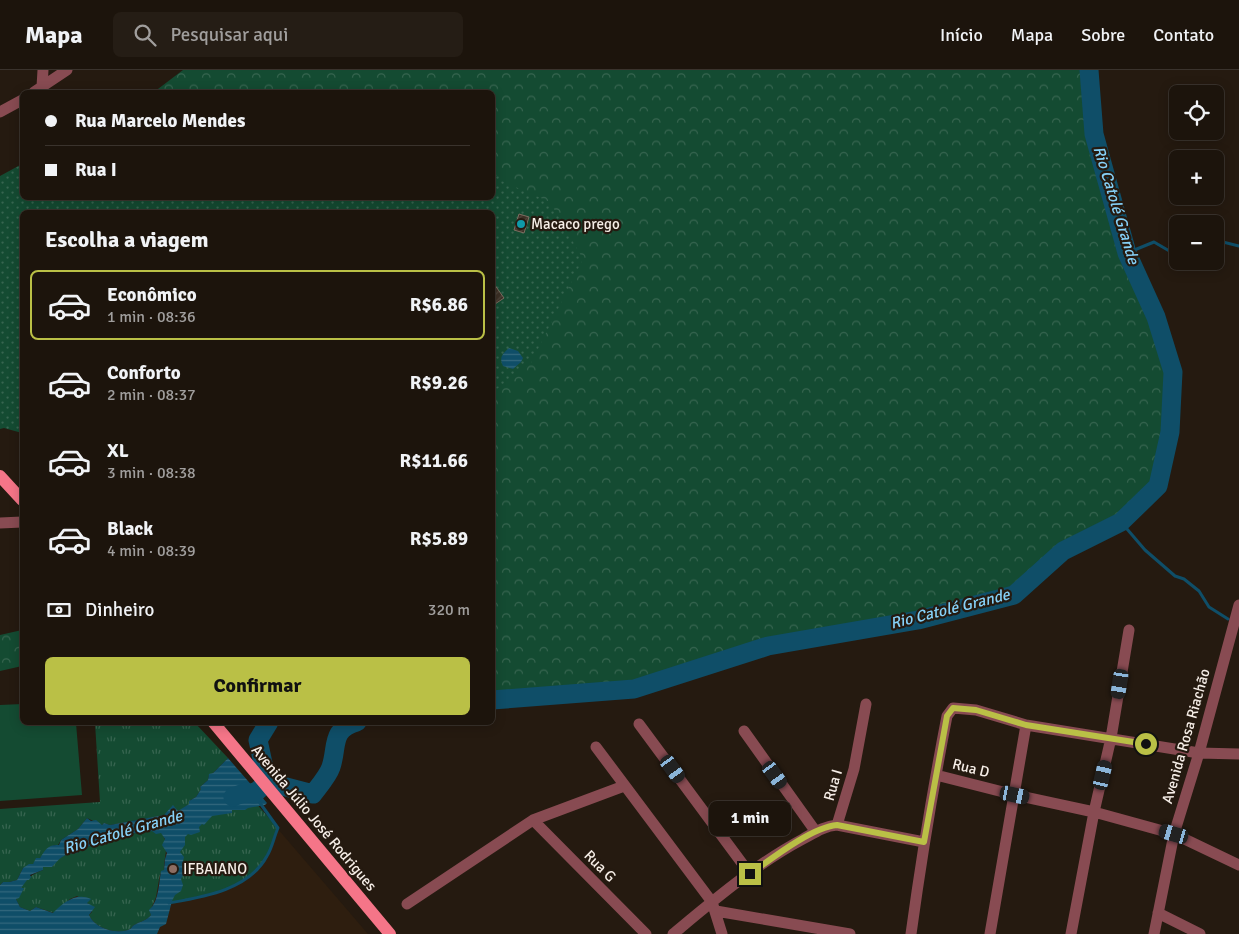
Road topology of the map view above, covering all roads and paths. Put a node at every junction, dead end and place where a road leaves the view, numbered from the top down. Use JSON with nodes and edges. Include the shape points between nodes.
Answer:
{"nodes":[{"id":1,"x":43,"y":70,"type":"edge"},
{"id":2,"x":67,"y":70,"type":"edge"},
{"id":3,"x":38,"y":90,"type":"edge"},
{"id":4,"x":20,"y":101,"type":"edge"},
{"id":5,"x":0,"y":112,"type":"edge"},
{"id":6,"x":0,"y":476,"type":"edge"},
{"id":7,"x":20,"y":498,"type":"edge"},
{"id":8,"x":20,"y":522,"type":"edge"},
{"id":9,"x":0,"y":523,"type":"edge"},
{"id":10,"x":1239,"y":605,"type":"edge"},
{"id":11,"x":1236,"y":628,"type":"edge"},
{"id":12,"x":1129,"y":630,"type":"dead end"},
{"id":13,"x":866,"y":704,"type":"dead end"},
{"id":14,"x":640,"y":724,"type":"dead end"},
{"id":15,"x":216,"y":725,"type":"edge"},
{"id":16,"x":1026,"y":725,"type":"junction"},
{"id":17,"x":744,"y":731,"type":"dead end"},
{"id":18,"x":1111,"y":738,"type":"junction"},
{"id":19,"x":596,"y":747,"type":"dead end"},
{"id":20,"x":1198,"y":753,"type":"junction"},
{"id":21,"x":1239,"y":754,"type":"edge"},
{"id":22,"x":936,"y":775,"type":"junction"},
{"id":23,"x":624,"y":786,"type":"junction"},
{"id":24,"x":1015,"y":795,"type":"junction"},
{"id":25,"x":1094,"y":812,"type":"junction"},
{"id":26,"x":533,"y":820,"type":"junction"},
{"id":27,"x":837,"y":825,"type":"junction"},
{"id":28,"x":816,"y":832,"type":"junction"},
{"id":29,"x":1174,"y":834,"type":"junction"},
{"id":30,"x":924,"y":842,"type":"junction"},
{"id":31,"x":1239,"y":865,"type":"edge"},
{"id":32,"x":750,"y":874,"type":"junction"},
{"id":33,"x":408,"y":904,"type":"dead end"},
{"id":34,"x":714,"y":907,"type":"junction"},
{"id":35,"x":1158,"y":913,"type":"junction"},
{"id":36,"x":827,"y":932,"type":"edge"},
{"id":37,"x":390,"y":934,"type":"edge"},
{"id":38,"x":646,"y":934,"type":"edge"},
{"id":39,"x":673,"y":934,"type":"edge"},
{"id":40,"x":722,"y":934,"type":"edge"},
{"id":41,"x":850,"y":934,"type":"edge"},
{"id":42,"x":910,"y":934,"type":"edge"},
{"id":43,"x":990,"y":934,"type":"edge"},
{"id":44,"x":1071,"y":934,"type":"edge"},
{"id":45,"x":1154,"y":934,"type":"edge"},
{"id":46,"x":1200,"y":934,"type":"edge"}],
"edges":[{"from":1,"to":3,"type":"street"},
{"from":2,"to":3,"type":"street"},
{"from":4,"to":5,"type":"street"},
{"from":6,"to":7,"type":"main road"},
{"from":8,"to":9,"type":"street"},
{"from":10,"to":11,"type":"street","name":"Avenida Rosa Riachão"},
{"from":11,"to":20,"type":"street","name":"Avenida Rosa Riachão"},
{"from":12,"to":18,"type":"street"},
{"from":13,"to":27,"type":"street","name":"Rua I","via":[[854,769]]},
{"from":14,"to":32,"type":"street"},
{"from":15,"to":37,"type":"main road","name":"Avenida Júlio José Rodrigues"},
{"from":16,"to":18,"type":"street"},
{"from":16,"to":22,"type":"street","via":[[976,710],[956,707],[950,710]]},
{"from":16,"to":24,"type":"street"},
{"from":17,"to":28,"type":"street"},
{"from":18,"to":20,"type":"street"},
{"from":18,"to":25,"type":"street"},
{"from":19,"to":23,"type":"street"},
{"from":20,"to":21,"type":"street"},
{"from":20,"to":29,"type":"street","name":"Avenida Rosa Riachão"},
{"from":22,"to":24,"type":"street","name":"Rua D"},
{"from":22,"to":30,"type":"street"},
{"from":23,"to":26,"type":"street"},
{"from":23,"to":34,"type":"street"},
{"from":24,"to":25,"type":"street","name":"Rua D"},
{"from":24,"to":43,"type":"street"},
{"from":25,"to":29,"type":"street","name":"Rua D"},
{"from":25,"to":44,"type":"street"},
{"from":26,"to":33,"type":"street"},
{"from":26,"to":38,"type":"street","name":"Rua G"},
{"from":27,"to":28,"type":"street","name":"Rua I"},
{"from":27,"to":30,"type":"street"},
{"from":28,"to":32,"type":"street","name":"Rua I","via":[[784,849]]},
{"from":29,"to":31,"type":"street","name":"Rua D"},
{"from":29,"to":35,"type":"street","name":"Avenida Rosa Riachão"},
{"from":30,"to":42,"type":"street"},
{"from":32,"to":34,"type":"street","name":"Rua I"},
{"from":34,"to":36,"type":"street"},
{"from":34,"to":39,"type":"street","name":"Rua I"},
{"from":34,"to":40,"type":"street"},
{"from":35,"to":45,"type":"street","name":"Avenida Rosa Riachão"},
{"from":35,"to":46,"type":"street"},
{"from":36,"to":41,"type":"street"}]}
